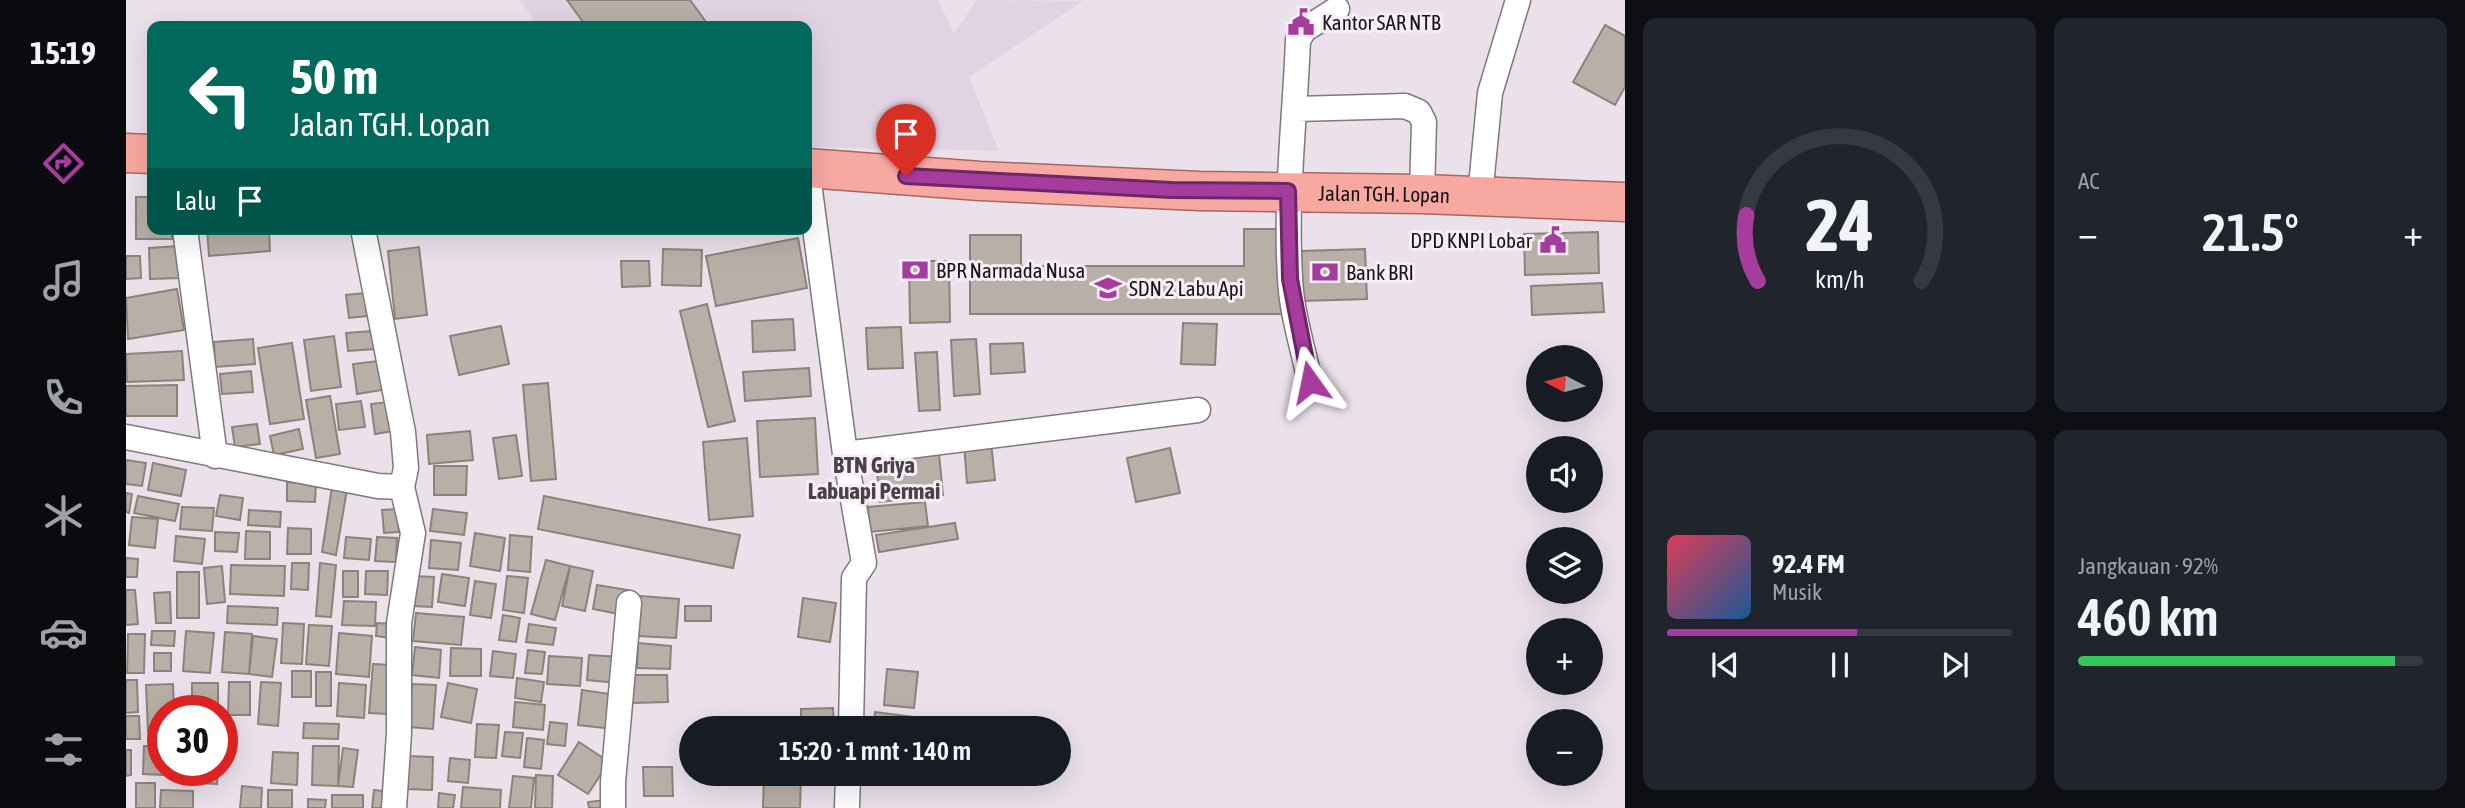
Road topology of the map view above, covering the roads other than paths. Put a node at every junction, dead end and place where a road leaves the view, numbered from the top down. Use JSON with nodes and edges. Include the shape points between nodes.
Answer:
{"nodes":[{"id":1,"x":1518,"y":0,"type":"edge"},
{"id":2,"x":1337,"y":9,"type":"dead end"},
{"id":3,"x":1296,"y":109,"type":"junction"},
{"id":4,"x":126,"y":153,"type":"edge"},
{"id":5,"x":147,"y":154,"type":"edge"},
{"id":6,"x":812,"y":168,"type":"edge"},
{"id":7,"x":1288,"y":191,"type":"junction"},
{"id":8,"x":1422,"y":194,"type":"junction"},
{"id":9,"x":1480,"y":196,"type":"junction"},
{"id":10,"x":1625,"y":202,"type":"edge"},
{"id":11,"x":812,"y":206,"type":"edge"},
{"id":12,"x":186,"y":235,"type":"edge"},
{"id":13,"x":364,"y":235,"type":"edge"},
{"id":14,"x":1310,"y":382,"type":"dead end"},
{"id":15,"x":1198,"y":410,"type":"dead end"},
{"id":16,"x":126,"y":437,"type":"edge"},
{"id":17,"x":845,"y":454,"type":"junction"},
{"id":18,"x":215,"y":456,"type":"junction"},
{"id":19,"x":402,"y":487,"type":"junction"},
{"id":20,"x":629,"y":603,"type":"dead end"},
{"id":21,"x":851,"y":716,"type":"edge"},
{"id":22,"x":848,"y":786,"type":"edge"},
{"id":23,"x":394,"y":808,"type":"edge"},
{"id":24,"x":613,"y":808,"type":"edge"},
{"id":25,"x":847,"y":808,"type":"edge"}],
"edges":[{"from":1,"to":9,"type":"street","via":[[1490,93]]},
{"from":2,"to":3,"type":"street","via":[[1304,30],[1298,40]]},
{"from":3,"to":7,"type":"street"},
{"from":3,"to":8,"type":"street","via":[[1405,106],[1419,112],[1424,122]]},
{"from":4,"to":5,"type":"highway"},
{"from":6,"to":7,"type":"highway","name":"Jalan TGH. Lopan","via":[[980,181]]},
{"from":7,"to":8,"type":"highway","name":"Jalan TGH. Lopan"},
{"from":7,"to":14,"type":"street","via":[[1290,279]]},
{"from":8,"to":9,"type":"highway","name":"Jalan TGH. Lopan"},
{"from":9,"to":10,"type":"highway","name":"Jalan TGH. Lopan"},
{"from":11,"to":17,"type":"street"},
{"from":12,"to":18,"type":"street"},
{"from":13,"to":19,"type":"street","via":[[403,432],[406,468]]},
{"from":15,"to":17,"type":"street"},
{"from":16,"to":18,"type":"street"},
{"from":17,"to":21,"type":"street","via":[[864,563],[854,578]]},
{"from":18,"to":19,"type":"street"},
{"from":19,"to":23,"type":"street","via":[[413,533],[400,623]]},
{"from":20,"to":24,"type":"street"},
{"from":22,"to":25,"type":"street"}]}
